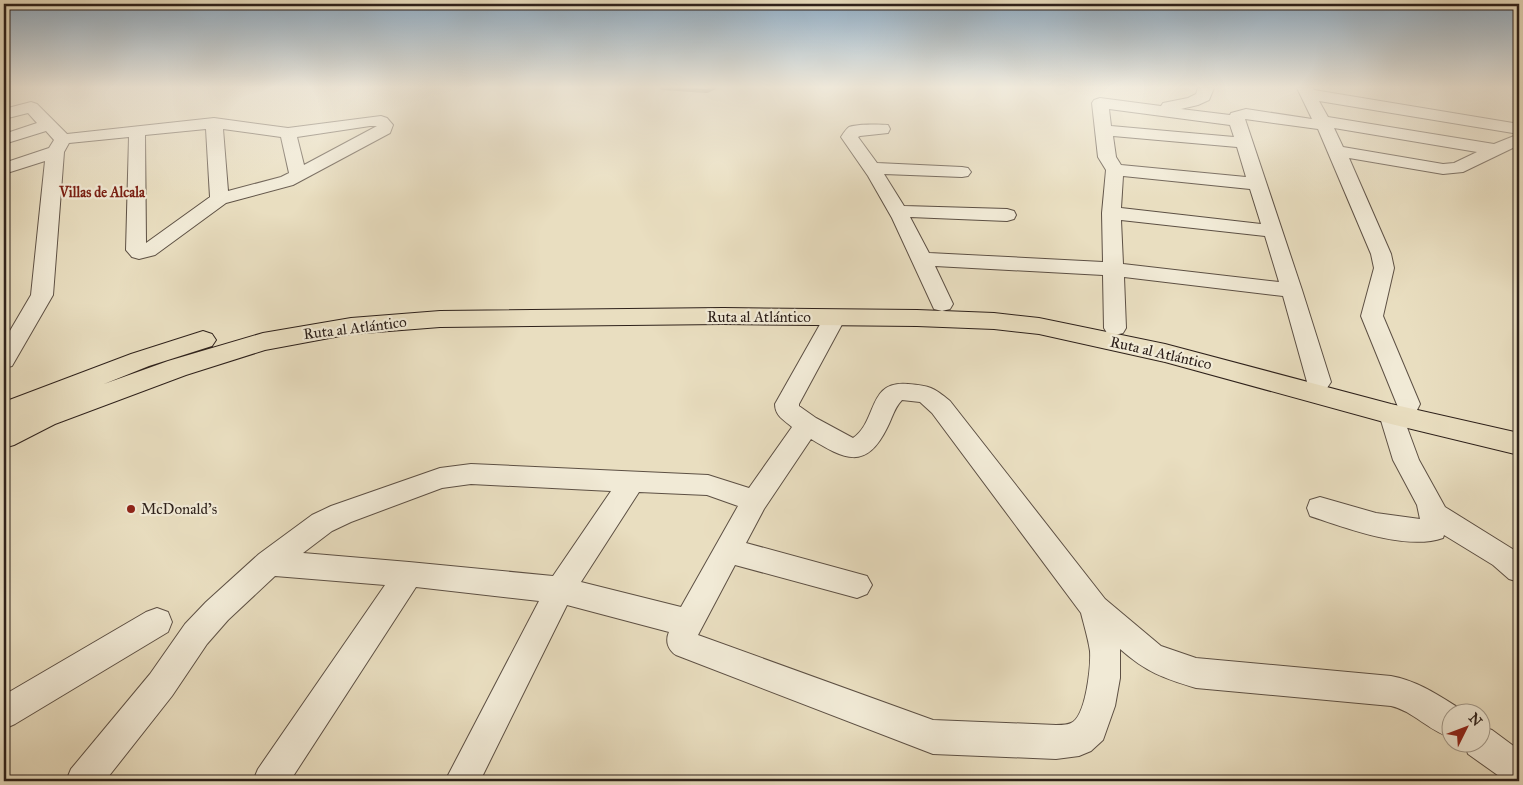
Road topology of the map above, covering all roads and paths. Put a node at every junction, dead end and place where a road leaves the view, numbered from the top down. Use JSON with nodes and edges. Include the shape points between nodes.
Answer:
{"nodes":[{"id":1,"x":47,"y":125,"type":"joint"},
{"id":2,"x":200,"y":125,"type":"edge"},
{"id":3,"x":214,"y":125,"type":"edge"},
{"id":4,"x":226,"y":125,"type":"edge"},
{"id":5,"x":345,"y":125,"type":"edge"},
{"id":6,"x":385,"y":125,"type":"edge"},
{"id":7,"x":1102,"y":125,"type":"edge"},
{"id":8,"x":1238,"y":125,"type":"edge"},
{"id":9,"x":1323,"y":125,"type":"edge"},
{"id":10,"x":1333,"y":125,"type":"edge"},
{"id":11,"x":1500,"y":125,"type":"edge"},
{"id":12,"x":1519,"y":128,"type":"edge"},
{"id":13,"x":882,"y":129,"type":"dead end"},
{"id":14,"x":1102,"y":130,"type":"junction"},
{"id":15,"x":137,"y":132,"type":"junction"},
{"id":16,"x":288,"y":133,"type":"junction"},
{"id":17,"x":4,"y":139,"type":"edge"},
{"id":18,"x":1519,"y":139,"type":"edge"},
{"id":19,"x":1244,"y":143,"type":"junction"},
{"id":20,"x":59,"y":145,"type":"junction"},
{"id":21,"x":1497,"y":150,"type":"junction"},
{"id":22,"x":1337,"y":151,"type":"junction"},
{"id":23,"x":873,"y":168,"type":"junction"},
{"id":24,"x":4,"y":169,"type":"edge"},
{"id":25,"x":1114,"y":170,"type":"junction"},
{"id":26,"x":962,"y":172,"type":"dead end"},
{"id":27,"x":298,"y":175,"type":"junction"},
{"id":28,"x":1258,"y":184,"type":"junction"},
{"id":29,"x":219,"y":199,"type":"junction"},
{"id":30,"x":898,"y":211,"type":"junction"},
{"id":31,"x":1111,"y":213,"type":"junction"},
{"id":32,"x":1007,"y":215,"type":"dead end"},
{"id":33,"x":1272,"y":231,"type":"junction"},
{"id":34,"x":921,"y":259,"type":"junction"},
{"id":35,"x":1113,"y":269,"type":"junction"},
{"id":36,"x":1292,"y":290,"type":"junction"},
{"id":37,"x":942,"y":304,"type":"junction"},
{"id":38,"x":835,"y":317,"type":"junction"},
{"id":39,"x":1115,"y":328,"type":"junction"},
{"id":40,"x":4,"y":360,"type":"edge"},
{"id":41,"x":1319,"y":382,"type":"junction"},
{"id":42,"x":40,"y":408,"type":"junction"},
{"id":43,"x":1399,"y":409,"type":"junction"},
{"id":44,"x":4,"y":413,"type":"edge"},
{"id":45,"x":807,"y":426,"type":"junction"},
{"id":46,"x":4,"y":436,"type":"edge"},
{"id":47,"x":1516,"y":442,"type":"edge"},
{"id":48,"x":633,"y":480,"type":"junction"},
{"id":49,"x":756,"y":501,"type":"junction"},
{"id":50,"x":1320,"y":508,"type":"dead end"},
{"id":51,"x":1433,"y":514,"type":"junction"},
{"id":52,"x":729,"y":551,"type":"junction"},
{"id":53,"x":269,"y":563,"type":"junction"},
{"id":54,"x":1519,"y":570,"type":"edge"},
{"id":55,"x":409,"y":574,"type":"junction"},
{"id":56,"x":857,"y":585,"type":"dead end"},
{"id":57,"x":560,"y":590,"type":"junction"},
{"id":58,"x":1095,"y":608,"type":"junction"},
{"id":59,"x":156,"y":622,"type":"dead end"},
{"id":60,"x":688,"y":623,"type":"junction"},
{"id":61,"x":4,"y":713,"type":"edge"},
{"id":62,"x":1440,"y":715,"type":"edge"},
{"id":63,"x":1490,"y":749,"type":"edge"},
{"id":64,"x":1519,"y":770,"type":"edge"},
{"id":65,"x":83,"y":781,"type":"edge"},
{"id":66,"x":270,"y":781,"type":"edge"},
{"id":67,"x":462,"y":781,"type":"edge"}],
"edges":[{"from":1,"to":17,"type":"street"},
{"from":1,"to":20,"type":"street"},
{"from":2,"to":15,"type":"street"},
{"from":3,"to":29,"type":"street"},
{"from":4,"to":16,"type":"street"},
{"from":5,"to":16,"type":"street"},
{"from":6,"to":27,"type":"street","via":[[384,129]]},
{"from":7,"to":14,"type":"street"},
{"from":8,"to":19,"type":"street"},
{"from":9,"to":22,"type":"street"},
{"from":10,"to":21,"type":"street"},
{"from":11,"to":12,"type":"street"},
{"from":13,"to":23,"type":"street","via":[[855,131],[849,137]]},
{"from":14,"to":19,"type":"street"},
{"from":14,"to":25,"type":"street","via":[[1106,157]]},
{"from":15,"to":20,"type":"street"},
{"from":15,"to":29,"type":"street","via":[[136,250],[139,253],[148,250]]},
{"from":16,"to":27,"type":"street"},
{"from":18,"to":21,"type":"street"},
{"from":19,"to":28,"type":"street"},
{"from":20,"to":24,"type":"street"},
{"from":20,"to":40,"type":"street","via":[[42,294]]},
{"from":21,"to":22,"type":"street","via":[[1457,168],[1443,169]]},
{"from":22,"to":43,"type":"street","via":[[1381,254],[1384,273],[1372,316]]},
{"from":23,"to":26,"type":"street"},
{"from":23,"to":30,"type":"street"},
{"from":25,"to":28,"type":"street"},
{"from":25,"to":31,"type":"street"},
{"from":27,"to":29,"type":"street","via":[[277,184]]},
{"from":28,"to":33,"type":"street"},
{"from":30,"to":32,"type":"street"},
{"from":30,"to":34,"type":"street"},
{"from":31,"to":33,"type":"street"},
{"from":31,"to":35,"type":"street"},
{"from":33,"to":36,"type":"street"},
{"from":34,"to":35,"type":"street"},
{"from":34,"to":37,"type":"street"},
{"from":35,"to":36,"type":"street"},
{"from":35,"to":39,"type":"street"},
{"from":36,"to":41,"type":"street"},
{"from":37,"to":39,"type":"highway","name":"Ruta al Atlántico","via":[[1006,310]]},
{"from":37,"to":42,"type":"highway","name":"Ruta al Atlántico","via":[[506,304],[364,310],[223,334],[140,360]]},
{"from":38,"to":42,"type":"highway","name":"Ruta al Atlántico","via":[[440,319],[351,326],[263,342]]},
{"from":38,"to":43,"type":"highway","name":"Ruta al Atlántico","via":[[994,321],[1039,326]]},
{"from":38,"to":45,"type":"street","via":[[787,404],[787,410]]},
{"from":39,"to":41,"type":"highway","name":"Ruta al Atlántico"},
{"from":41,"to":43,"type":"highway","name":"Ruta al Atlántico"},
{"from":42,"to":44,"type":"highway","name":"Ruta al Atlántico"},
{"from":42,"to":46,"type":"highway","name":"Ruta al Atlántico"},
{"from":43,"to":47,"type":"highway","name":"Ruta al Atlántico"},
{"from":43,"to":51,"type":"street","via":[[1408,465]]},
{"from":45,"to":49,"type":"street"},
{"from":45,"to":58,"type":"street","via":[[847,448],[862,448],[886,402],[896,391],[934,398]]},
{"from":48,"to":49,"type":"street","via":[[708,485]]},
{"from":48,"to":53,"type":"street","via":[[471,474],[440,478],[322,523]]},
{"from":48,"to":57,"type":"street"},
{"from":49,"to":52,"type":"street"},
{"from":50,"to":51,"type":"street","via":[[1373,524],[1424,531],[1433,530]]},
{"from":51,"to":54,"type":"street","via":[[1503,556]]},
{"from":52,"to":56,"type":"street"},
{"from":52,"to":60,"type":"street"},
{"from":53,"to":55,"type":"street"},
{"from":53,"to":65,"type":"street","via":[[196,634],[161,684]]},
{"from":55,"to":57,"type":"street"},
{"from":55,"to":66,"type":"street"},
{"from":57,"to":60,"type":"street"},
{"from":57,"to":67,"type":"street"},
{"from":58,"to":60,"type":"street","via":[[1105,651],[1099,706],[1091,728],[1079,739],[1056,742],[933,737],[687,645],[681,638]]},
{"from":58,"to":62,"type":"street","via":[[1150,656],[1172,666],[1196,673],[1391,690],[1409,694]]},
{"from":59,"to":61,"type":"street"},
{"from":63,"to":64,"type":"street"}]}
